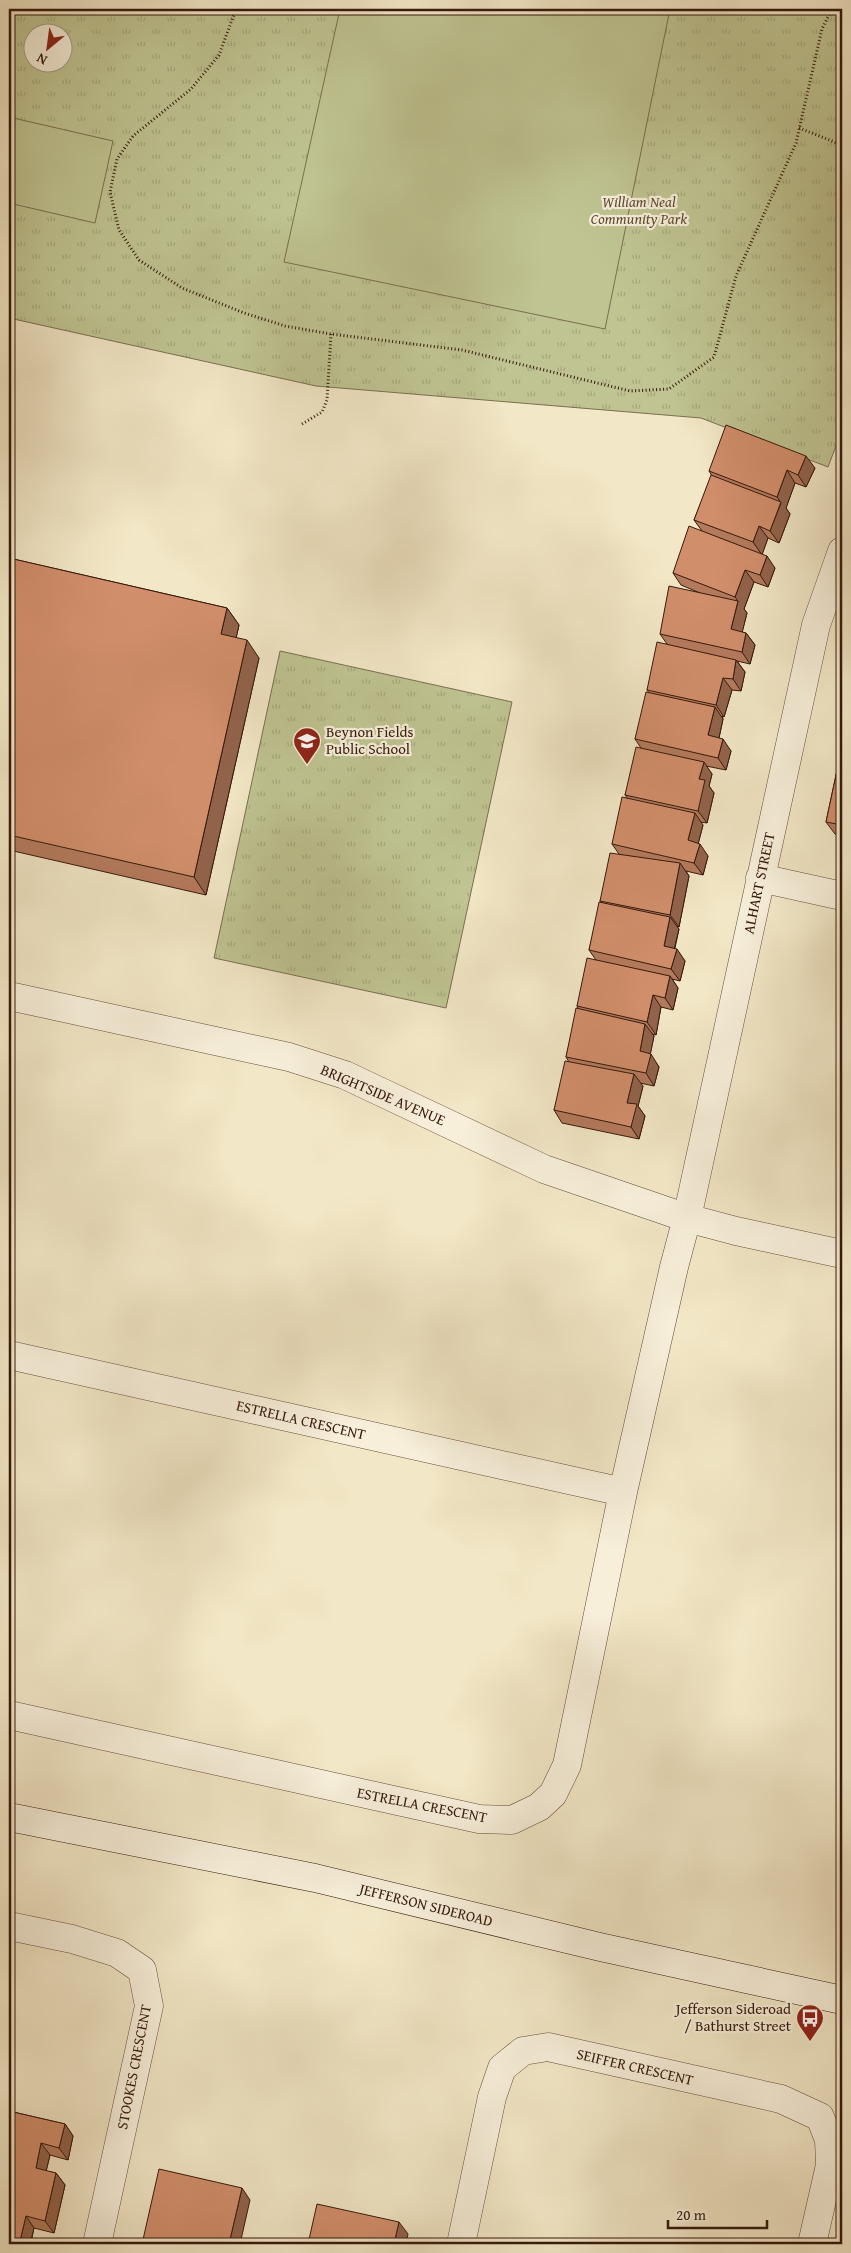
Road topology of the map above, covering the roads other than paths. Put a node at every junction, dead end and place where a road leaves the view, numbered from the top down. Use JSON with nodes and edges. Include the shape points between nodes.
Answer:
{"nodes":[{"id":1,"x":842,"y":551,"type":"edge"},
{"id":2,"x":760,"y":878,"type":"junction"},
{"id":3,"x":842,"y":896,"type":"edge"},
{"id":4,"x":9,"y":996,"type":"edge"},
{"id":5,"x":687,"y":1218,"type":"junction"},
{"id":6,"x":842,"y":1254,"type":"edge"},
{"id":7,"x":9,"y":1356,"type":"edge"},
{"id":8,"x":624,"y":1492,"type":"junction"},
{"id":9,"x":9,"y":1715,"type":"edge"},
{"id":10,"x":9,"y":1817,"type":"edge"},
{"id":11,"x":9,"y":1926,"type":"edge"},
{"id":12,"x":842,"y":2000,"type":"edge"},
{"id":13,"x":97,"y":2244,"type":"edge"},
{"id":14,"x":461,"y":2244,"type":"edge"},
{"id":15,"x":812,"y":2244,"type":"edge"}],
"edges":[{"from":1,"to":2,"type":"street","name":"ALHART STREET","via":[[816,625]]},
{"from":2,"to":3,"type":"street"},
{"from":2,"to":5,"type":"street","name":"ALHART STREET"},
{"from":4,"to":5,"type":"street","name":"BRIGHTSIDE AVENUE","via":[[299,1060],[345,1075],[544,1169]]},
{"from":5,"to":6,"type":"street","name":"BRIGHTSIDE AVENUE"},
{"from":5,"to":8,"type":"street","name":"ESTRELLA CRESCENT"},
{"from":7,"to":8,"type":"street","name":"ESTRELLA CRESCENT"},
{"from":8,"to":9,"type":"street","name":"ESTRELLA CRESCENT","via":[[567,1765],[551,1797],[512,1820],[478,1819]]},
{"from":10,"to":12,"type":"street","name":"JEFFERSON SIDEROAD","via":[[315,1878],[600,1947]]},
{"from":11,"to":13,"type":"street","name":"STOOKES CRESCENT","via":[[117,1953],[142,1970],[149,2006]]},
{"from":14,"to":15,"type":"street","name":"SEIFFER CRESCENT","via":[[492,2097],[502,2068],[523,2051],[548,2047],[781,2099],[820,2117],[829,2140],[830,2165]]}]}
